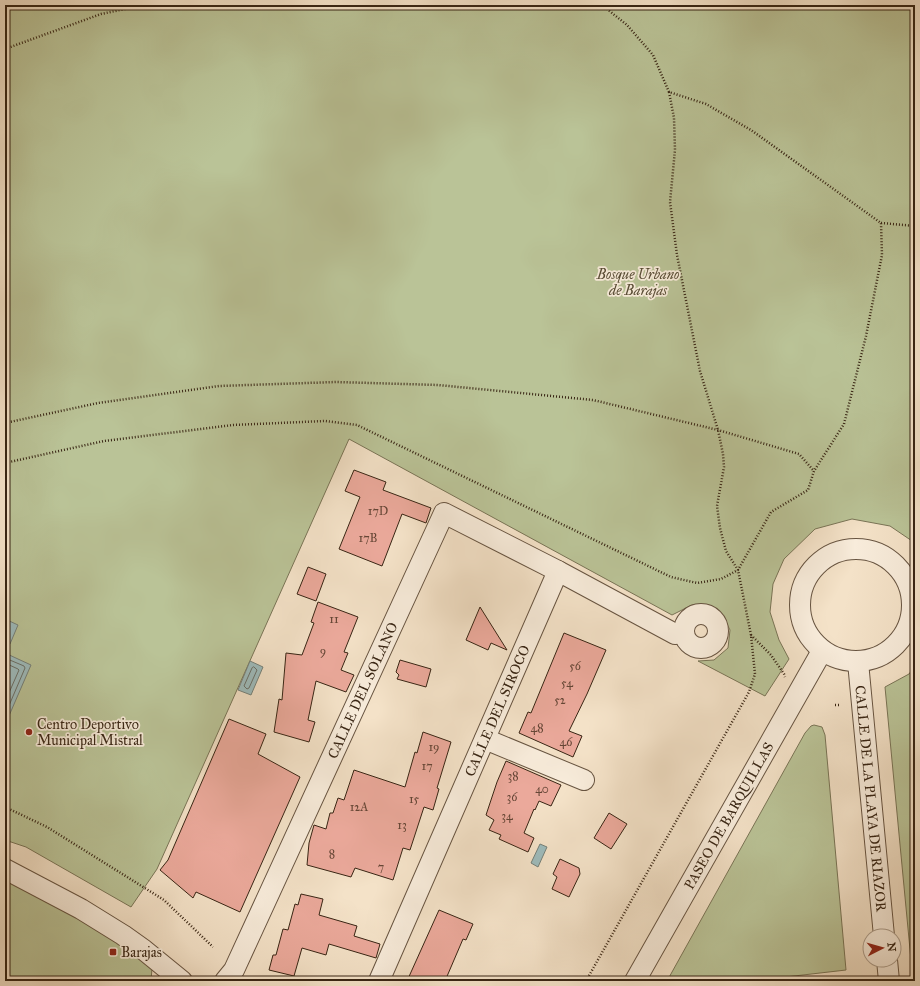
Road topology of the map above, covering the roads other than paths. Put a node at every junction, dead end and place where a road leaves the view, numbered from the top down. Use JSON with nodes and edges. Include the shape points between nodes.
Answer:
{"nodes":[{"id":1,"x":558,"y":571,"type":"junction"},
{"id":2,"x":684,"y":632,"type":"dead end"},
{"id":3,"x":822,"y":651,"type":"junction"},
{"id":4,"x":858,"y":662,"type":"junction"},
{"id":5,"x":485,"y":738,"type":"junction"},
{"id":6,"x":584,"y":780,"type":"dead end"},
{"id":7,"x":5,"y":869,"type":"edge"},
{"id":8,"x":883,"y":928,"type":"edge"},
{"id":9,"x":888,"y":968,"type":"edge"},
{"id":10,"x":175,"y":979,"type":"edge"},
{"id":11,"x":225,"y":981,"type":"edge"},
{"id":12,"x":379,"y":981,"type":"edge"},
{"id":13,"x":635,"y":981,"type":"edge"},
{"id":14,"x":889,"y":981,"type":"edge"}],
"edges":[{"from":1,"to":2,"type":"street","via":[[675,634]]},
{"from":1,"to":5,"type":"street","name":"CALLE DEL SIROCO"},
{"from":1,"to":11,"type":"street","name":"CALLE DEL SOLANO","via":[[444,513],[234,970]]},
{"from":3,"to":4,"type":"street","via":[[845,661]]},
{"from":3,"to":4,"type":"street","via":[[809,636],[800,618],[799,598],[805,579],[817,563],[834,552],[853,548],[872,550],[890,559],[904,574],[911,592],[912,612],[906,631],[894,647],[877,658]]},
{"from":3,"to":13,"type":"street","name":"PASEO DE BARQUILLAS"},
{"from":4,"to":8,"type":"street","name":"CALLE DE LA PLAYA DE RIAZOR"},
{"from":5,"to":6,"type":"street"},
{"from":5,"to":12,"type":"street","name":"CALLE DEL SIROCO"},
{"from":7,"to":10,"type":"street","via":[[81,909],[123,935],[144,950]]},
{"from":9,"to":14,"type":"street"}]}
